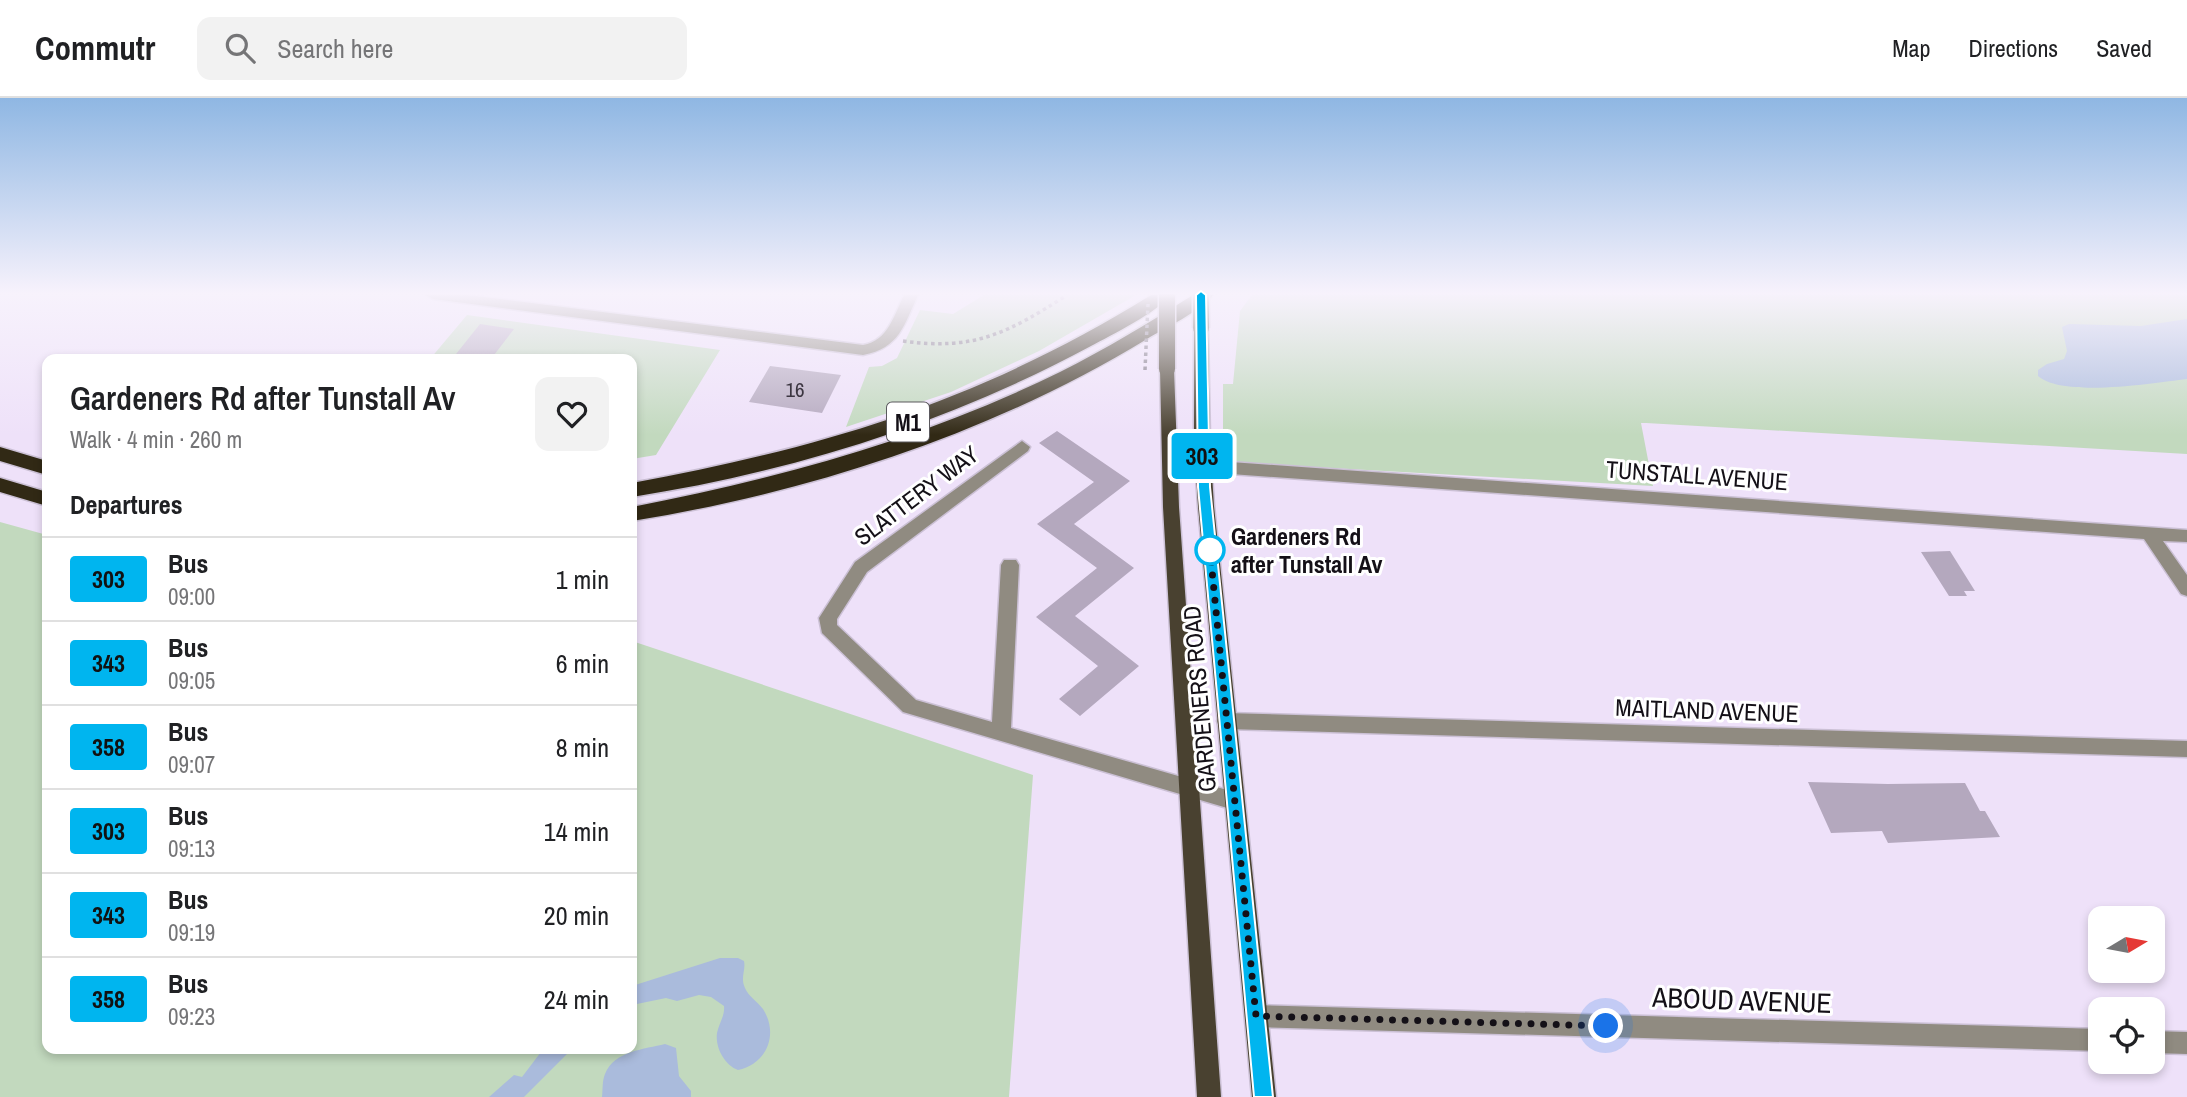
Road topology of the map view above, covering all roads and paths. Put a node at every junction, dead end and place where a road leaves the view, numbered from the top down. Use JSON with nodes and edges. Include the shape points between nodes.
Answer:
{"nodes":[{"id":1,"x":803,"y":342,"type":"edge"},
{"id":2,"x":887,"y":342,"type":"edge"},
{"id":3,"x":909,"y":342,"type":"edge"},
{"id":4,"x":969,"y":342,"type":"edge"},
{"id":5,"x":1082,"y":342,"type":"edge"},
{"id":6,"x":1127,"y":342,"type":"edge"},
{"id":7,"x":1146,"y":342,"type":"edge"},
{"id":8,"x":1166,"y":342,"type":"edge"},
{"id":9,"x":1201,"y":342,"type":"edge"},
{"id":10,"x":1145,"y":370,"type":"dead end"},
{"id":11,"x":1022,"y":447,"type":"dead end"},
{"id":12,"x":0,"y":454,"type":"edge"},
{"id":13,"x":1203,"y":466,"type":"junction"},
{"id":14,"x":42,"y":467,"type":"edge"},
{"id":15,"x":0,"y":485,"type":"edge"},
{"id":16,"x":637,"y":490,"type":"edge"},
{"id":17,"x":42,"y":498,"type":"edge"},
{"id":18,"x":637,"y":513,"type":"edge"},
{"id":19,"x":2149,"y":533,"type":"junction"},
{"id":20,"x":2187,"y":536,"type":"edge"},
{"id":21,"x":1010,"y":565,"type":"dead end"},
{"id":22,"x":2187,"y":589,"type":"edge"},
{"id":23,"x":1226,"y":721,"type":"junction"},
{"id":24,"x":1000,"y":733,"type":"junction"},
{"id":25,"x":2187,"y":749,"type":"edge"},
{"id":26,"x":1188,"y":789,"type":"junction"},
{"id":27,"x":1234,"y":801,"type":"junction"},
{"id":28,"x":1256,"y":1016,"type":"junction"},
{"id":29,"x":2088,"y":1040,"type":"edge"},
{"id":30,"x":2165,"y":1042,"type":"edge"},
{"id":31,"x":2187,"y":1043,"type":"edge"},
{"id":32,"x":1209,"y":1097,"type":"edge"},
{"id":33,"x":1264,"y":1097,"type":"edge"}],
"edges":[{"from":1,"to":2,"type":"street","via":[[863,350]]},
{"from":3,"to":4,"type":"path"},
{"from":5,"to":16,"type":"highway","number":"M1","via":[[1028,371],[911,421],[805,454]]},
{"from":6,"to":18,"type":"highway","number":"M1","via":[[971,421],[886,452],[799,479]]},
{"from":7,"to":10,"type":"path","bridge":true},
{"from":8,"to":26,"type":"main road","name":"GARDENERS ROAD","bridge":true},
{"from":9,"to":13,"type":"main road","name":"GARDENERS ROAD","bridge":true},
{"from":11,"to":24,"type":"street","name":"SLATTERY WAY","via":[[861,567],[828,618],[828,628],[910,706]]},
{"from":12,"to":14,"type":"highway"},
{"from":13,"to":19,"type":"street","name":"TUNSTALL AVENUE"},
{"from":13,"to":23,"type":"main road","name":"GARDENERS ROAD"},
{"from":15,"to":17,"type":"highway"},
{"from":19,"to":20,"type":"street","name":"TUNSTALL AVENUE"},
{"from":19,"to":22,"type":"street"},
{"from":21,"to":24,"type":"street"},
{"from":23,"to":25,"type":"street","name":"MAITLAND AVENUE"},
{"from":23,"to":27,"type":"main road","name":"GARDENERS ROAD"},
{"from":24,"to":26,"type":"street","name":"SLATTERY WAY"},
{"from":26,"to":27,"type":"street","name":"SLATTERY WAY"},
{"from":26,"to":32,"type":"main road","name":"GARDENERS ROAD"},
{"from":27,"to":28,"type":"main road","name":"GARDENERS ROAD"},
{"from":28,"to":29,"type":"street","name":"ABOUD AVENUE"},
{"from":28,"to":33,"type":"main road","name":"GARDENERS ROAD"},
{"from":30,"to":31,"type":"street"}]}
